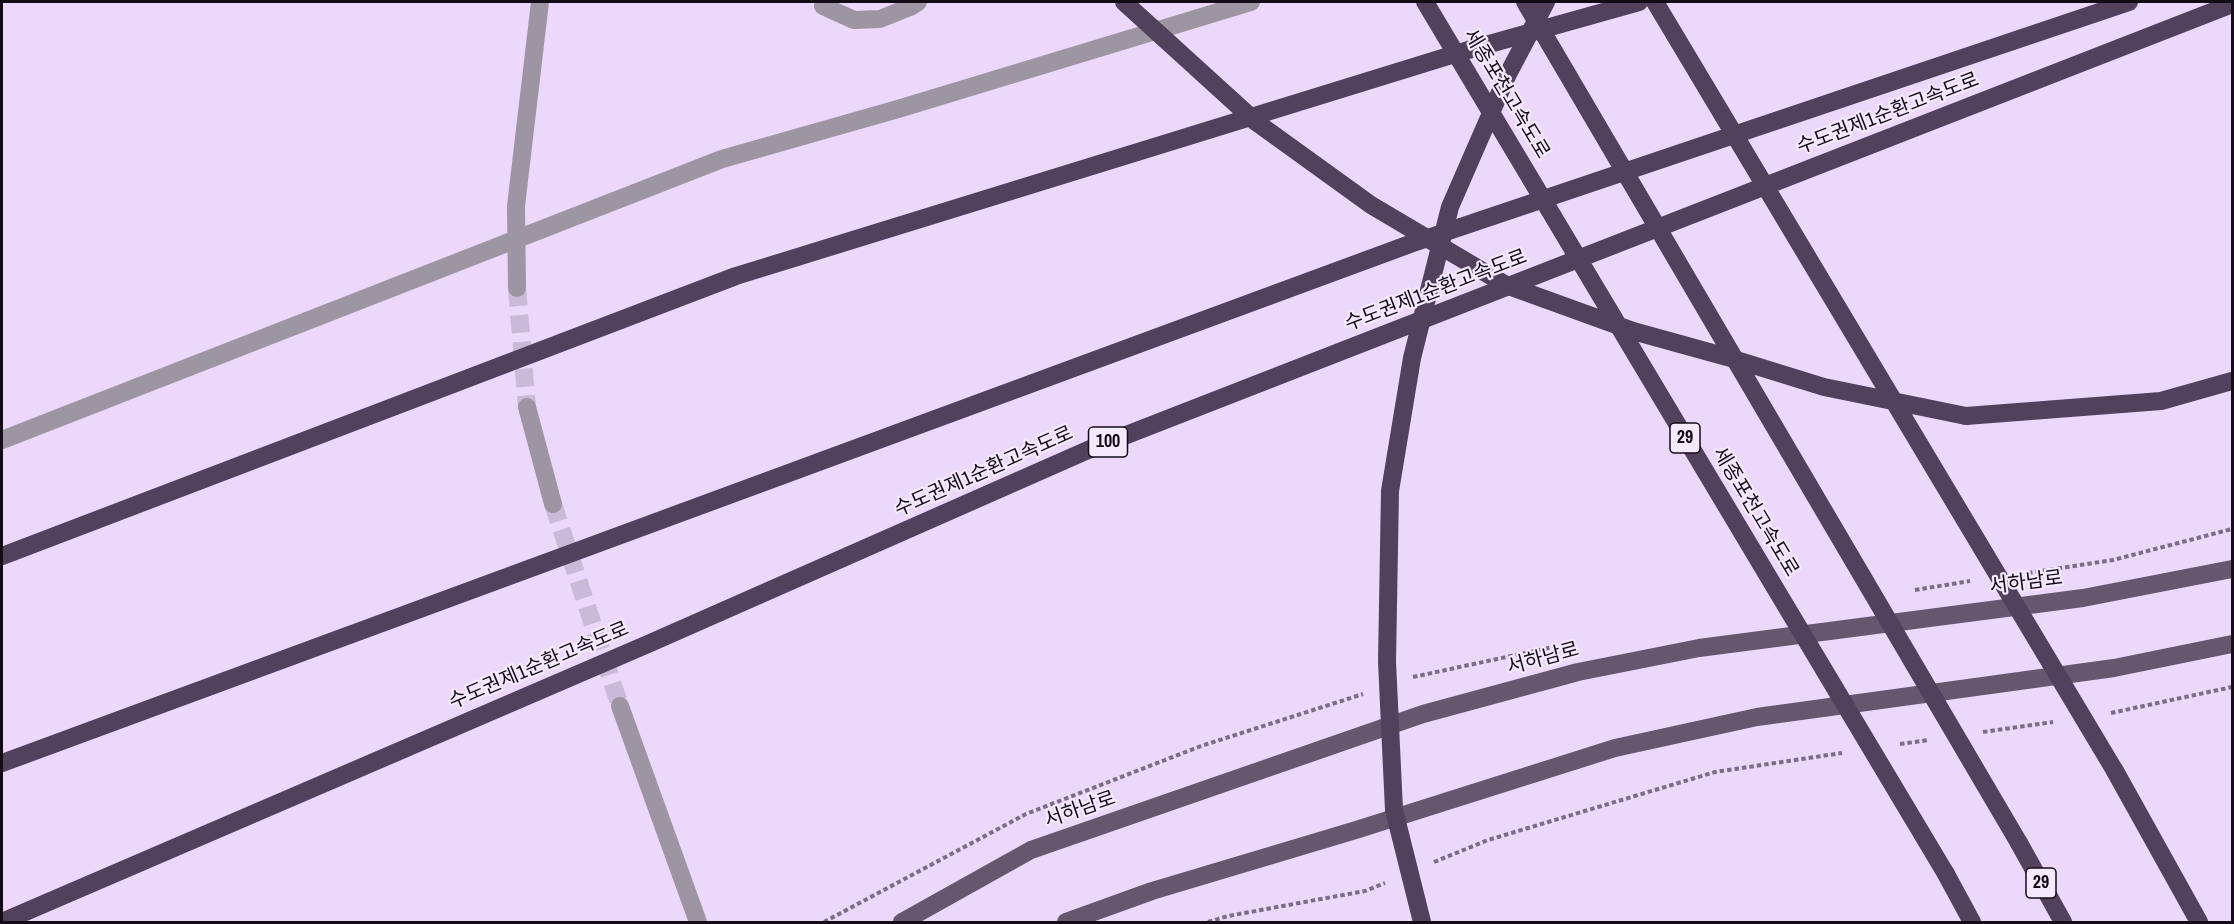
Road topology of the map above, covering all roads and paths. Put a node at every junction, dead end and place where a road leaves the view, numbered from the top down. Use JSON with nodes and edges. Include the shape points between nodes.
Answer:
{"nodes":[{"id":1,"x":540,"y":2,"type":"edge"},
{"id":2,"x":918,"y":2,"type":"edge"},
{"id":3,"x":1124,"y":2,"type":"edge"},
{"id":4,"x":1251,"y":2,"type":"edge"},
{"id":5,"x":1425,"y":2,"type":"edge"},
{"id":6,"x":1525,"y":2,"type":"edge"},
{"id":7,"x":1546,"y":2,"type":"edge"},
{"id":8,"x":1640,"y":2,"type":"edge"},
{"id":9,"x":1655,"y":2,"type":"edge"},
{"id":10,"x":2129,"y":2,"type":"edge"},
{"id":11,"x":2232,"y":4,"type":"edge"},
{"id":12,"x":823,"y":6,"type":"dead end"},
{"id":13,"x":1193,"y":10,"type":"edge"},
{"id":14,"x":516,"y":239,"type":"junction"},
{"id":15,"x":517,"y":288,"type":"tunnel mouth"},
{"id":16,"x":2232,"y":381,"type":"edge"},
{"id":17,"x":527,"y":407,"type":"tunnel mouth"},
{"id":18,"x":2,"y":440,"type":"edge"},
{"id":19,"x":553,"y":504,"type":"tunnel mouth"},
{"id":20,"x":2,"y":556,"type":"edge"},
{"id":21,"x":2232,"y":568,"type":"edge"},
{"id":22,"x":2232,"y":644,"type":"edge"},
{"id":23,"x":2232,"y":687,"type":"edge"},
{"id":24,"x":620,"y":706,"type":"tunnel mouth"},
{"id":25,"x":2100,"y":715,"type":"dead end"},
{"id":26,"x":2065,"y":720,"type":"dead end"},
{"id":27,"x":1971,"y":734,"type":"dead end"},
{"id":28,"x":1936,"y":739,"type":"dead end"},
{"id":29,"x":1890,"y":746,"type":"dead end"},
{"id":30,"x":1843,"y":753,"type":"dead end"},
{"id":31,"x":2,"y":763,"type":"edge"},
{"id":32,"x":1426,"y":866,"type":"dead end"},
{"id":33,"x":1386,"y":883,"type":"dead end"},
{"id":34,"x":2,"y":922,"type":"edge"},
{"id":35,"x":698,"y":922,"type":"edge"},
{"id":36,"x":902,"y":922,"type":"edge"},
{"id":37,"x":1066,"y":922,"type":"edge"},
{"id":38,"x":1208,"y":922,"type":"edge"},
{"id":39,"x":1422,"y":922,"type":"edge"},
{"id":40,"x":1972,"y":922,"type":"edge"},
{"id":41,"x":2063,"y":922,"type":"edge"},
{"id":42,"x":2199,"y":922,"type":"edge"}],
"edges":[{"from":1,"to":14,"type":"lane","via":[[516,206]]},
{"from":2,"to":12,"type":"lane","via":[[871,20],[855,20]]},
{"from":3,"to":16,"type":"highway","bridge":true,"via":[[1256,122],[1371,205],[1506,285],[1633,332],[1824,387],[1966,416],[2161,401]]},
{"from":4,"to":13,"type":"lane"},
{"from":5,"to":40,"type":"highway","name":"세종포천고속도로","number":"29","bridge":true},
{"from":6,"to":41,"type":"highway","number":"29","bridge":true},
{"from":7,"to":39,"type":"highway","bridge":true,"via":[[1508,74],[1450,207],[1412,358],[1389,491],[1387,662],[1394,810]]},
{"from":8,"to":20,"type":"highway","via":[[1468,50],[736,276]]},
{"from":9,"to":42,"type":"highway","bridge":true,"via":[[2115,771]]},
{"from":10,"to":31,"type":"highway","name":"수도권제1순환고속도로","via":[[1410,244]]},
{"from":11,"to":34,"type":"highway","name":"수도권제1순환고속도로","number":"100","via":[[1088,450]]},
{"from":13,"to":14,"type":"lane","via":[[898,110],[722,159]]},
{"from":14,"to":15,"type":"lane"},
{"from":14,"to":18,"type":"lane"},
{"from":17,"to":19,"type":"lane"},
{"from":21,"to":36,"type":"main road","name":"서하남로","via":[[2083,598],[1699,648],[1578,672],[1423,714],[1031,850]]},
{"from":22,"to":37,"type":"main road","via":[[2114,668],[1757,717],[1615,748],[1152,891]]},
{"from":23,"to":25,"type":"path"},
{"from":24,"to":35,"type":"lane"},
{"from":26,"to":27,"type":"path"},
{"from":28,"to":29,"type":"path"},
{"from":30,"to":32,"type":"path","via":[[1715,772],[1488,840]]},
{"from":33,"to":38,"type":"path","via":[[1365,891]]}]}
